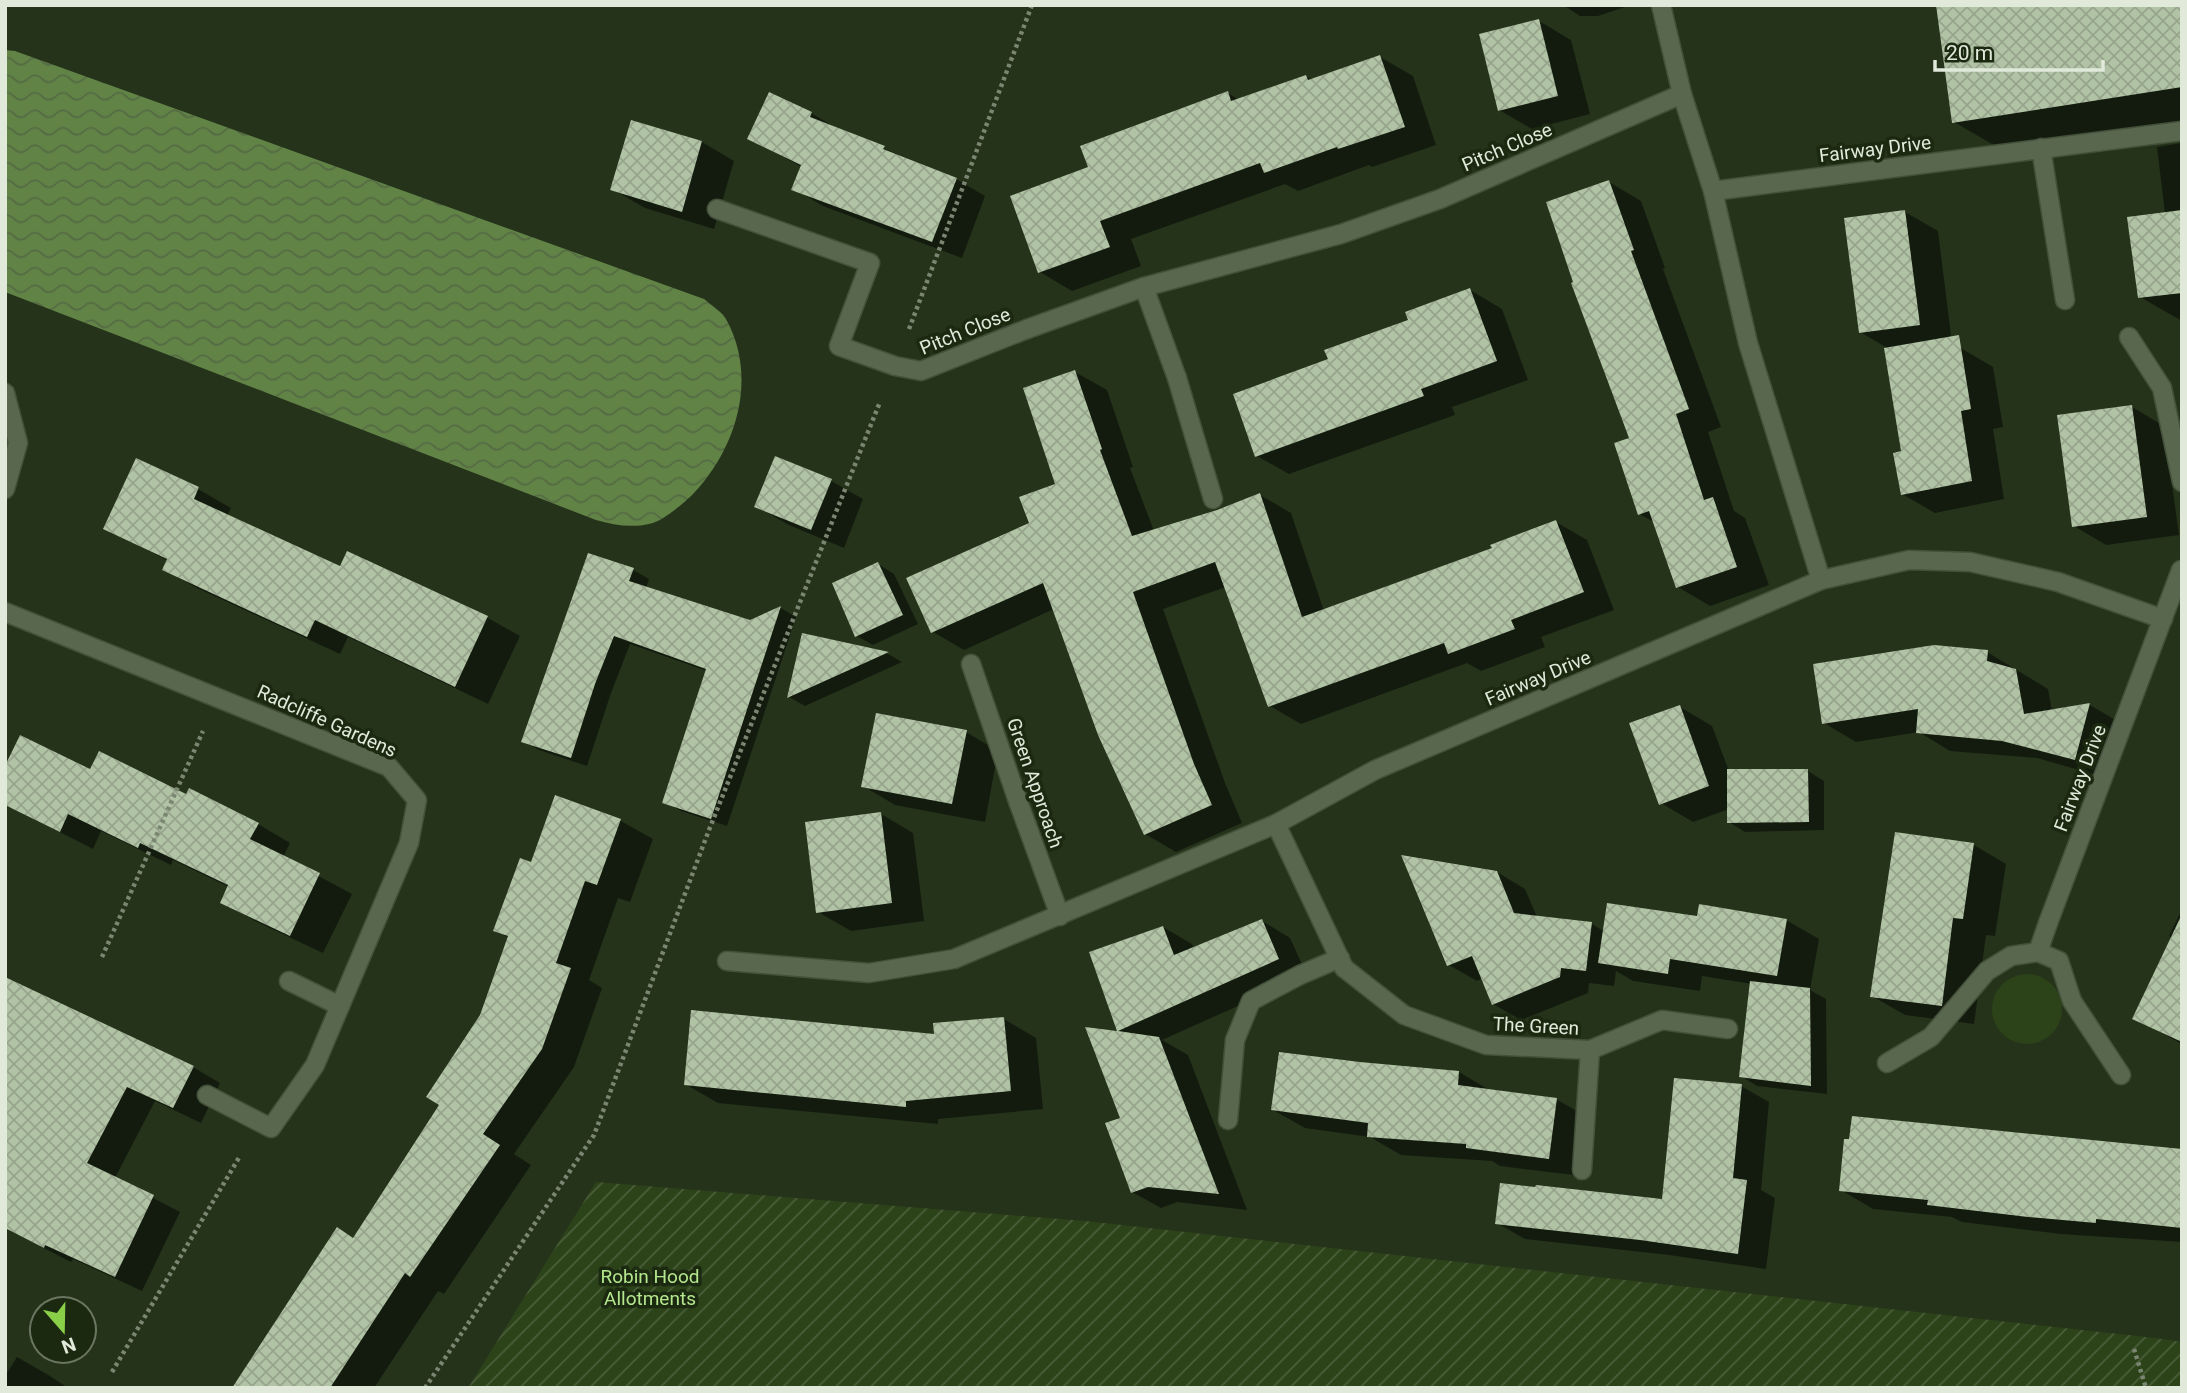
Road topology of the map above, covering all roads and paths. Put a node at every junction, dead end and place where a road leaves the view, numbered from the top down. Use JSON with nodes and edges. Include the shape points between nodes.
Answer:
{"nodes":[{"id":1,"x":1032,"y":5,"type":"edge"},
{"id":2,"x":1661,"y":5,"type":"edge"},
{"id":3,"x":1682,"y":94,"type":"junction"},
{"id":4,"x":2182,"y":131,"type":"edge"},
{"id":5,"x":2041,"y":148,"type":"junction"},
{"id":6,"x":1713,"y":191,"type":"junction"},
{"id":7,"x":718,"y":208,"type":"dead end"},
{"id":8,"x":1144,"y":287,"type":"junction"},
{"id":9,"x":2065,"y":300,"type":"dead end"},
{"id":10,"x":2129,"y":337,"type":"dead end"},
{"id":11,"x":895,"y":366,"type":"junction"},
{"id":12,"x":5,"y":393,"type":"edge"},
{"id":13,"x":2182,"y":482,"type":"edge"},
{"id":14,"x":5,"y":489,"type":"edge"},
{"id":15,"x":1213,"y":499,"type":"dead end"},
{"id":16,"x":2181,"y":568,"type":"edge"},
{"id":17,"x":1821,"y":580,"type":"junction"},
{"id":18,"x":5,"y":612,"type":"edge"},
{"id":19,"x":2163,"y":619,"type":"junction"},
{"id":20,"x":971,"y":664,"type":"dead end"},
{"id":21,"x":218,"y":698,"type":"junction"},
{"id":22,"x":1276,"y":824,"type":"junction"},
{"id":23,"x":1060,"y":916,"type":"junction"},
{"id":24,"x":2038,"y":952,"type":"junction"},
{"id":25,"x":102,"y":957,"type":"dead end"},
{"id":26,"x":727,"y":961,"type":"dead end"},
{"id":27,"x":1342,"y":963,"type":"junction"},
{"id":28,"x":289,"y":981,"type":"dead end"},
{"id":29,"x":340,"y":1006,"type":"junction"},
{"id":30,"x":1728,"y":1029,"type":"dead end"},
{"id":31,"x":1590,"y":1050,"type":"junction"},
{"id":32,"x":1887,"y":1063,"type":"dead end"},
{"id":33,"x":2121,"y":1074,"type":"dead end"},
{"id":34,"x":207,"y":1095,"type":"dead end"},
{"id":35,"x":1228,"y":1120,"type":"dead end"},
{"id":36,"x":260,"y":1123,"type":"junction"},
{"id":37,"x":1582,"y":1170,"type":"dead end"},
{"id":38,"x":2134,"y":1349,"type":"dead end"},
{"id":39,"x":112,"y":1372,"type":"dead end"},
{"id":40,"x":425,"y":1388,"type":"edge"},
{"id":41,"x":2146,"y":1388,"type":"edge"}],
"edges":[{"from":1,"to":11,"type":"path"},
{"from":2,"to":3,"type":"street"},
{"from":3,"to":6,"type":"street"},
{"from":3,"to":8,"type":"street","name":"Pitch Close","via":[[1440,199],[1341,234]]},
{"from":4,"to":5,"type":"street","name":"Fairway Drive"},
{"from":5,"to":6,"type":"street","name":"Fairway Drive"},
{"from":5,"to":9,"type":"street"},
{"from":6,"to":17,"type":"street","via":[[1748,343]]},
{"from":7,"to":11,"type":"street","name":"Pitch Close","via":[[870,263],[839,346]]},
{"from":8,"to":11,"type":"street","name":"Pitch Close","via":[[921,371]]},
{"from":8,"to":15,"type":"street"},
{"from":10,"to":13,"type":"street","via":[[2162,388]]},
{"from":11,"to":40,"type":"path","via":[[709,830],[594,1135]]},
{"from":12,"to":14,"type":"street","via":[[18,443]]},
{"from":16,"to":19,"type":"street","name":"Fairway Drive"},
{"from":17,"to":19,"type":"street","name":"Fairway Drive","via":[[1909,560],[1970,562],[2057,582]]},
{"from":17,"to":22,"type":"street","name":"Fairway Drive","via":[[1376,770]]},
{"from":18,"to":21,"type":"street","name":"Radcliffe Gardens"},
{"from":19,"to":24,"type":"street","name":"Fairway Drive"},
{"from":20,"to":23,"type":"street","name":"Green Approach"},
{"from":21,"to":25,"type":"path"},
{"from":21,"to":29,"type":"street","name":"Radcliffe Gardens","via":[[389,767],[417,800],[409,843]]},
{"from":22,"to":23,"type":"street"},
{"from":22,"to":27,"type":"street","name":"The Green"},
{"from":23,"to":26,"type":"street","via":[[954,959],[869,973]]},
{"from":24,"to":32,"type":"street","via":[[2011,956],[1987,971],[1931,1037]]},
{"from":24,"to":33,"type":"street","via":[[2059,961],[2072,1001]]},
{"from":27,"to":31,"type":"street","name":"The Green","via":[[1404,1015],[1486,1045]]},
{"from":27,"to":35,"type":"street","via":[[1300,975],[1251,1002],[1235,1040]]},
{"from":28,"to":29,"type":"street"},
{"from":29,"to":36,"type":"street","name":"Radcliffe Gardens","via":[[315,1065],[271,1128]]},
{"from":30,"to":31,"type":"street","name":"The Green","via":[[1662,1020]]},
{"from":31,"to":37,"type":"street","name":"The Green"},
{"from":34,"to":36,"type":"street"},
{"from":36,"to":39,"type":"path"},
{"from":38,"to":41,"type":"path"}]}
